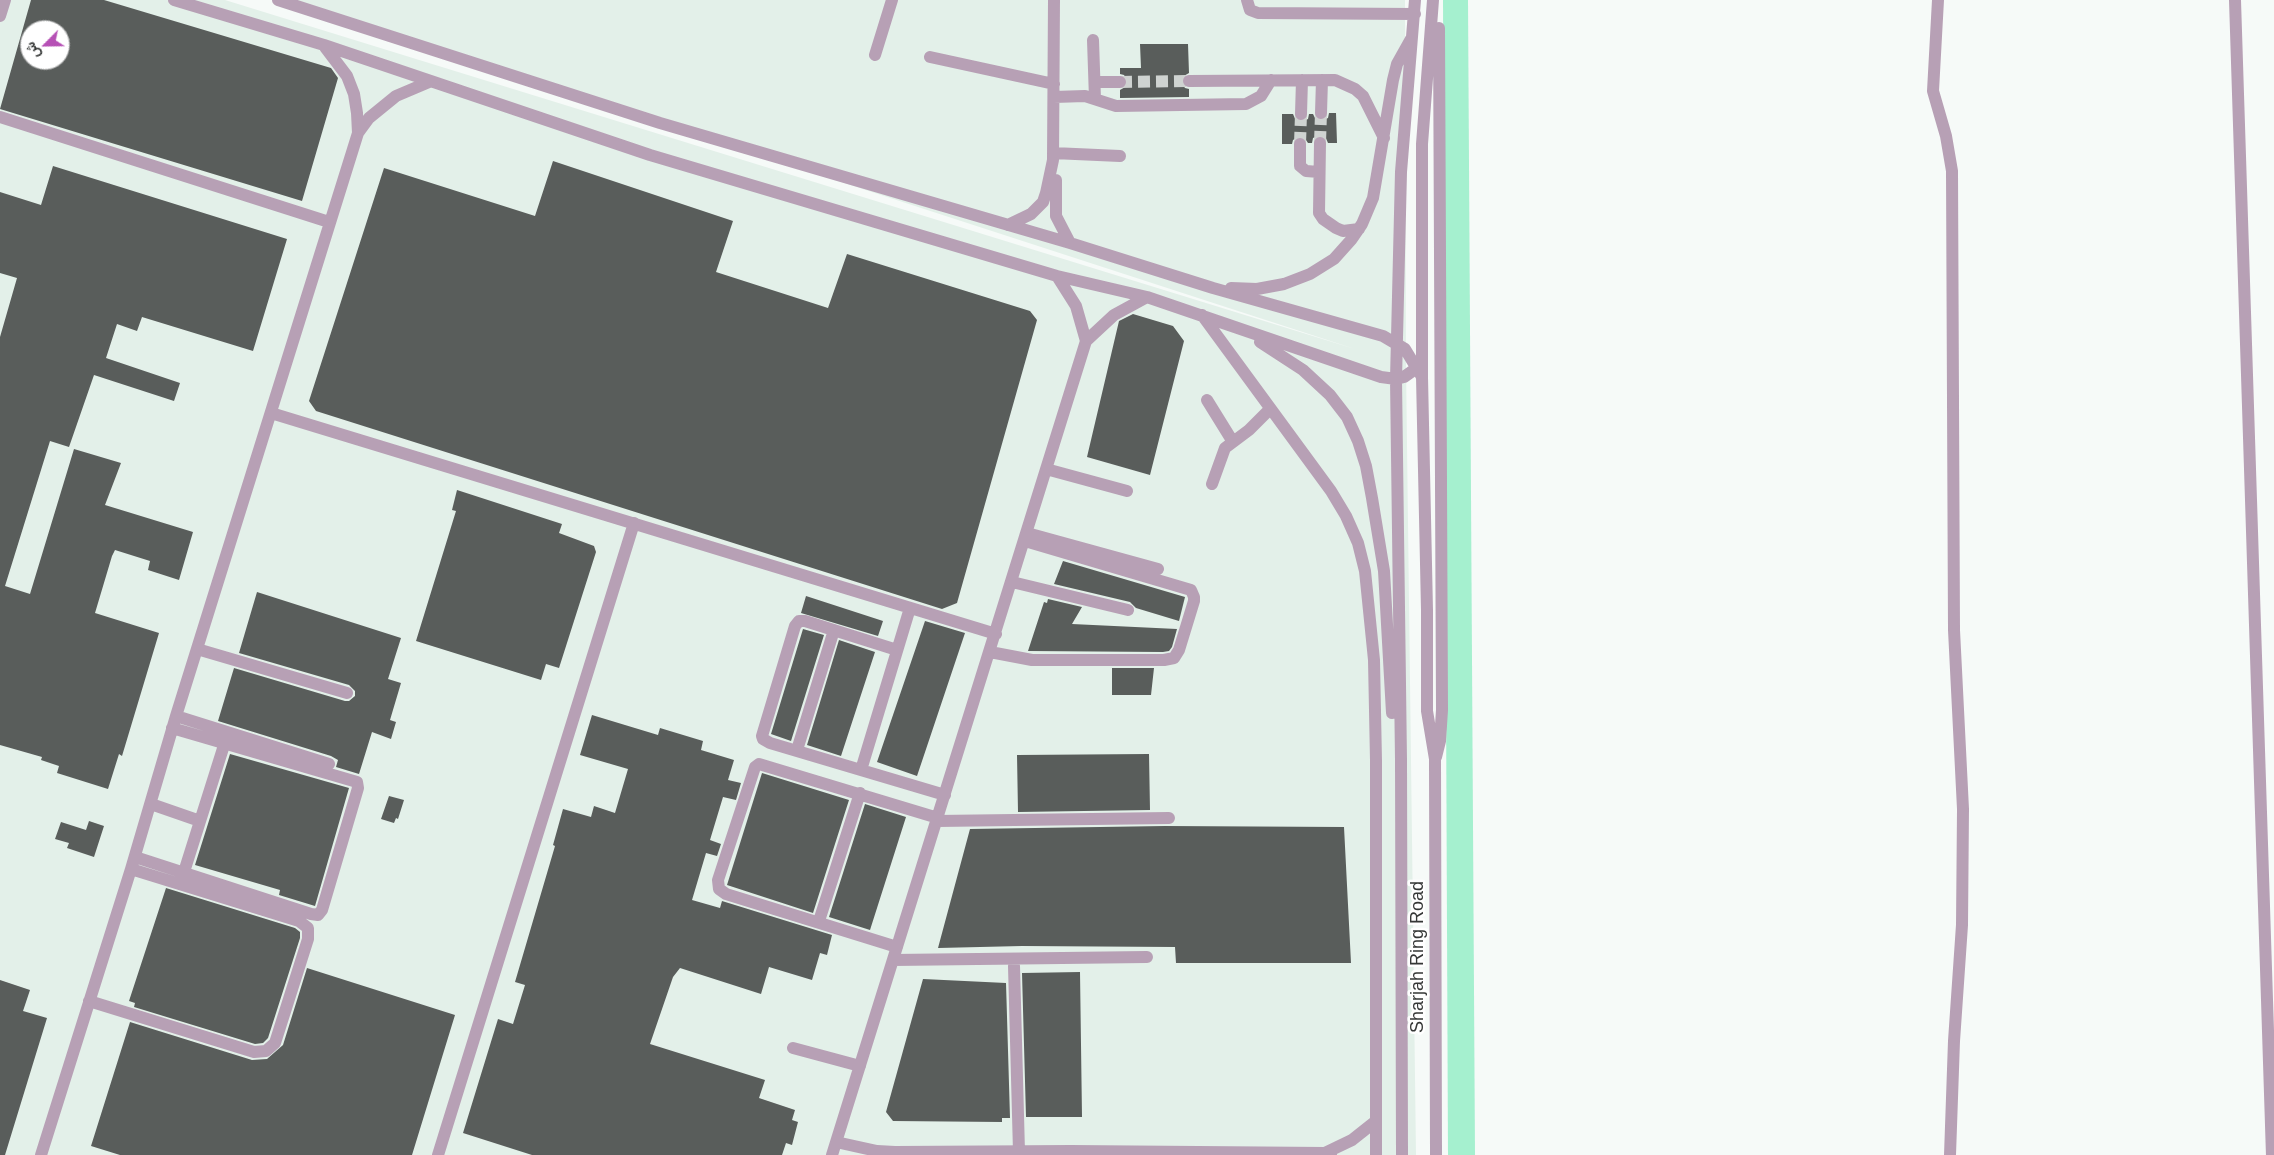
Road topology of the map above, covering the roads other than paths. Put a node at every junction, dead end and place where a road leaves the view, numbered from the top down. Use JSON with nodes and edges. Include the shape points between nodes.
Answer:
{"nodes":[{"id":1,"x":5,"y":0,"type":"edge"},
{"id":2,"x":174,"y":0,"type":"edge"},
{"id":3,"x":278,"y":0,"type":"edge"},
{"id":4,"x":892,"y":0,"type":"edge"},
{"id":5,"x":1054,"y":0,"type":"edge"},
{"id":6,"x":1247,"y":0,"type":"edge"},
{"id":7,"x":1415,"y":0,"type":"edge"},
{"id":8,"x":1433,"y":0,"type":"edge"},
{"id":9,"x":1438,"y":0,"type":"edge"},
{"id":10,"x":1938,"y":0,"type":"edge"},
{"id":11,"x":2235,"y":0,"type":"edge"},
{"id":12,"x":1415,"y":14,"type":"junction"},
{"id":13,"x":0,"y":16,"type":"edge"},
{"id":14,"x":1414,"y":35,"type":"junction"},
{"id":15,"x":1093,"y":40,"type":"dead end"},
{"id":16,"x":324,"y":45,"type":"junction"},
{"id":17,"x":875,"y":55,"type":"dead end"},
{"id":18,"x":930,"y":58,"type":"dead end"},
{"id":19,"x":1271,"y":80,"type":"junction"},
{"id":20,"x":1302,"y":80,"type":"junction"},
{"id":21,"x":1322,"y":80,"type":"junction"},
{"id":22,"x":1189,"y":81,"type":"tunnel mouth"},
{"id":23,"x":429,"y":82,"type":"junction"},
{"id":24,"x":1095,"y":82,"type":"junction"},
{"id":25,"x":1120,"y":82,"type":"tunnel mouth"},
{"id":26,"x":1054,"y":91,"type":"junction"},
{"id":27,"x":1096,"y":99,"type":"junction"},
{"id":28,"x":1301,"y":114,"type":"tunnel mouth"},
{"id":29,"x":1321,"y":114,"type":"tunnel mouth"},
{"id":30,"x":0,"y":117,"type":"edge"},
{"id":31,"x":358,"y":132,"type":"junction"},
{"id":32,"x":1384,"y":138,"type":"junction"},
{"id":33,"x":1320,"y":143,"type":"tunnel mouth"},
{"id":34,"x":1300,"y":144,"type":"tunnel mouth"},
{"id":35,"x":1053,"y":156,"type":"junction"},
{"id":36,"x":1120,"y":156,"type":"dead end"},
{"id":37,"x":1319,"y":172,"type":"junction"},
{"id":38,"x":329,"y":222,"type":"junction"},
{"id":39,"x":1008,"y":225,"type":"junction"},
{"id":40,"x":1359,"y":229,"type":"junction"},
{"id":41,"x":1070,"y":242,"type":"junction"},
{"id":42,"x":1057,"y":276,"type":"junction"},
{"id":43,"x":1213,"y":288,"type":"junction"},
{"id":44,"x":1147,"y":297,"type":"junction"},
{"id":45,"x":1202,"y":315,"type":"junction"},
{"id":46,"x":1229,"y":326,"type":"junction"},
{"id":47,"x":1086,"y":340,"type":"junction"},
{"id":48,"x":1396,"y":342,"type":"junction"},
{"id":49,"x":1421,"y":367,"type":"junction"},
{"id":50,"x":1396,"y":379,"type":"junction"},
{"id":51,"x":1207,"y":400,"type":"dead end"},
{"id":52,"x":1270,"y":409,"type":"junction"},
{"id":53,"x":271,"y":413,"type":"junction"},
{"id":54,"x":1233,"y":442,"type":"junction"},
{"id":55,"x":1046,"y":469,"type":"junction"},
{"id":56,"x":1212,"y":484,"type":"dead end"},
{"id":57,"x":1127,"y":491,"type":"dead end"},
{"id":58,"x":634,"y":523,"type":"junction"},
{"id":59,"x":1026,"y":537,"type":"junction"},
{"id":60,"x":1158,"y":569,"type":"dead end"},
{"id":61,"x":1012,"y":582,"type":"junction"},
{"id":62,"x":910,"y":608,"type":"junction"},
{"id":63,"x":1128,"y":610,"type":"dead end"},
{"id":64,"x":834,"y":630,"type":"junction"},
{"id":65,"x":996,"y":634,"type":"junction"},
{"id":66,"x":197,"y":649,"type":"junction"},
{"id":67,"x":897,"y":650,"type":"junction"},
{"id":68,"x":990,"y":652,"type":"junction"},
{"id":69,"x":347,"y":693,"type":"dead end"},
{"id":70,"x":174,"y":722,"type":"junction"},
{"id":71,"x":225,"y":742,"type":"junction"},
{"id":72,"x":797,"y":750,"type":"junction"},
{"id":73,"x":1435,"y":759,"type":"junction"},
{"id":74,"x":1401,"y":760,"type":"junction"},
{"id":75,"x":861,"y":770,"type":"junction"},
{"id":76,"x":358,"y":773,"type":"dead end"},
{"id":77,"x":860,"y":793,"type":"junction"},
{"id":78,"x":945,"y":795,"type":"junction"},
{"id":79,"x":151,"y":804,"type":"junction"},
{"id":80,"x":1169,"y":818,"type":"dead end"},
{"id":81,"x":200,"y":820,"type":"junction"},
{"id":82,"x":937,"y":820,"type":"junction"},
{"id":83,"x":133,"y":863,"type":"junction"},
{"id":84,"x":184,"y":872,"type":"junction"},
{"id":85,"x":819,"y":922,"type":"junction"},
{"id":86,"x":897,"y":947,"type":"junction"},
{"id":87,"x":1147,"y":957,"type":"dead end"},
{"id":88,"x":893,"y":960,"type":"junction"},
{"id":89,"x":1014,"y":966,"type":"dead end"},
{"id":90,"x":89,"y":1001,"type":"junction"},
{"id":91,"x":793,"y":1048,"type":"dead end"},
{"id":92,"x":860,"y":1066,"type":"junction"},
{"id":93,"x":1376,"y":1121,"type":"junction"},
{"id":94,"x":836,"y":1142,"type":"junction"},
{"id":95,"x":1019,"y":1152,"type":"junction"},
{"id":96,"x":1071,"y":1153,"type":"edge"},
{"id":97,"x":1328,"y":1154,"type":"edge"},
{"id":98,"x":40,"y":1155,"type":"edge"},
{"id":99,"x":438,"y":1155,"type":"edge"},
{"id":100,"x":832,"y":1155,"type":"edge"},
{"id":101,"x":1376,"y":1155,"type":"edge"},
{"id":102,"x":1402,"y":1155,"type":"edge"},
{"id":103,"x":1436,"y":1155,"type":"edge"},
{"id":104,"x":1950,"y":1155,"type":"edge"},
{"id":105,"x":2272,"y":1155,"type":"edge"}],
"edges":[{"from":1,"to":13,"type":"street"},
{"from":2,"to":16,"type":"street"},
{"from":3,"to":39,"type":"street","via":[[642,118]]},
{"from":4,"to":17,"type":"street"},
{"from":5,"to":26,"type":"street"},
{"from":6,"to":12,"type":"street","via":[[1250,10],[1258,13]]},
{"from":7,"to":12,"type":"street"},
{"from":8,"to":49,"type":"street","via":[[1422,144]]},
{"from":9,"to":73,"type":"street","via":[[1442,728]]},
{"from":10,"to":104,"type":"street","via":[[1932,90],[1946,136],[1952,171],[1954,630],[1963,819],[1962,925]]},
{"from":11,"to":105,"type":"street"},
{"from":12,"to":14,"type":"street"},
{"from":14,"to":32,"type":"street","via":[[1395,72]]},
{"from":14,"to":48,"type":"street","via":[[1401,172]]},
{"from":15,"to":24,"type":"street"},
{"from":16,"to":23,"type":"street"},
{"from":16,"to":31,"type":"street","via":[[347,76],[356,104]]},
{"from":18,"to":26,"type":"street"},
{"from":19,"to":20,"type":"street"},
{"from":19,"to":22,"type":"street"},
{"from":19,"to":27,"type":"street","via":[[1261,96],[1246,104],[1116,106]]},
{"from":20,"to":21,"type":"street"},
{"from":20,"to":28,"type":"street"},
{"from":21,"to":29,"type":"street"},
{"from":21,"to":32,"type":"street","via":[[1335,80],[1363,96]]},
{"from":23,"to":31,"type":"street","via":[[396,96],[369,118]]},
{"from":23,"to":42,"type":"street","via":[[650,155]]},
{"from":24,"to":25,"type":"street"},
{"from":24,"to":27,"type":"street"},
{"from":26,"to":27,"type":"street"},
{"from":26,"to":35,"type":"street"},
{"from":30,"to":38,"type":"street"},
{"from":31,"to":38,"type":"street"},
{"from":32,"to":40,"type":"street","via":[[1373,198]]},
{"from":33,"to":37,"type":"street"},
{"from":34,"to":37,"type":"street","via":[[1300,166],[1306,171]]},
{"from":35,"to":36,"type":"street"},
{"from":35,"to":39,"type":"street","via":[[1043,202],[1032,214]]},
{"from":35,"to":41,"type":"street","via":[[1056,216]]},
{"from":37,"to":40,"type":"street","via":[[1318,208],[1323,219],[1343,231]]},
{"from":38,"to":53,"type":"street"},
{"from":39,"to":41,"type":"street"},
{"from":40,"to":43,"type":"street","via":[[1334,259],[1310,274],[1258,289]]},
{"from":41,"to":43,"type":"street"},
{"from":42,"to":44,"type":"street"},
{"from":42,"to":47,"type":"street","via":[[1076,306]]},
{"from":43,"to":48,"type":"street"},
{"from":44,"to":45,"type":"street"},
{"from":44,"to":47,"type":"street","via":[[1114,316]]},
{"from":45,"to":46,"type":"street"},
{"from":45,"to":52,"type":"street"},
{"from":46,"to":50,"type":"street","via":[[1381,378]]},
{"from":46,"to":74,"type":"street","via":[[1304,370],[1347,417],[1358,441],[1366,466],[1384,571],[1392,716]]},
{"from":47,"to":55,"type":"street"},
{"from":48,"to":49,"type":"street"},
{"from":48,"to":50,"type":"street"},
{"from":49,"to":50,"type":"street"},
{"from":49,"to":73,"type":"street","via":[[1427,711]]},
{"from":50,"to":74,"type":"street"},
{"from":51,"to":54,"type":"street"},
{"from":52,"to":54,"type":"street"},
{"from":52,"to":93,"type":"street","via":[[1346,516],[1358,543],[1369,598],[1376,761]]},
{"from":53,"to":58,"type":"street"},
{"from":53,"to":66,"type":"street"},
{"from":54,"to":56,"type":"street","via":[[1223,451]]},
{"from":55,"to":57,"type":"street"},
{"from":55,"to":59,"type":"street"},
{"from":58,"to":62,"type":"street"},
{"from":58,"to":99,"type":"street"},
{"from":59,"to":60,"type":"street"},
{"from":59,"to":61,"type":"street"},
{"from":59,"to":68,"type":"street","via":[[1190,590],[1194,601],[1179,650],[1174,658],[1164,660],[1032,660]]},
{"from":61,"to":63,"type":"street"},
{"from":61,"to":65,"type":"street"},
{"from":62,"to":65,"type":"street"},
{"from":62,"to":67,"type":"street"},
{"from":64,"to":67,"type":"street"},
{"from":64,"to":72,"type":"street"},
{"from":64,"to":72,"type":"street","via":[[802,620],[795,626],[762,736],[770,743]]},
{"from":65,"to":68,"type":"street"},
{"from":66,"to":69,"type":"street"},
{"from":66,"to":70,"type":"street"},
{"from":67,"to":75,"type":"street"},
{"from":68,"to":78,"type":"street"},
{"from":70,"to":71,"type":"street"},
{"from":70,"to":76,"type":"street"},
{"from":70,"to":79,"type":"street"},
{"from":71,"to":81,"type":"street"},
{"from":71,"to":84,"type":"street","via":[[358,784],[322,910],[311,914]]},
{"from":72,"to":75,"type":"street"},
{"from":73,"to":103,"type":"street","name":"Sharjah Ring Road"},
{"from":74,"to":102,"type":"street"},
{"from":75,"to":78,"type":"street"},
{"from":77,"to":82,"type":"street"},
{"from":77,"to":85,"type":"street"},
{"from":77,"to":85,"type":"street","via":[[762,763],[757,765],[718,880],[719,889],[726,894]]},
{"from":78,"to":82,"type":"street"},
{"from":79,"to":81,"type":"street"},
{"from":79,"to":83,"type":"street"},
{"from":80,"to":82,"type":"street"},
{"from":81,"to":84,"type":"street"},
{"from":82,"to":86,"type":"street"},
{"from":83,"to":84,"type":"street"},
{"from":83,"to":90,"type":"street"},
{"from":83,"to":90,"type":"street","via":[[299,921],[308,928],[308,940],[275,1043],[266,1051],[254,1052]]},
{"from":85,"to":86,"type":"street"},
{"from":86,"to":88,"type":"street"},
{"from":87,"to":88,"type":"street"},
{"from":88,"to":92,"type":"street"},
{"from":89,"to":95,"type":"street"},
{"from":90,"to":98,"type":"street"},
{"from":91,"to":92,"type":"street"},
{"from":92,"to":94,"type":"street"},
{"from":93,"to":97,"type":"street"},
{"from":93,"to":101,"type":"street"},
{"from":94,"to":95,"type":"street","via":[[886,1152]]},
{"from":94,"to":100,"type":"street"},
{"from":95,"to":96,"type":"street"},
{"from":96,"to":97,"type":"street"}]}
